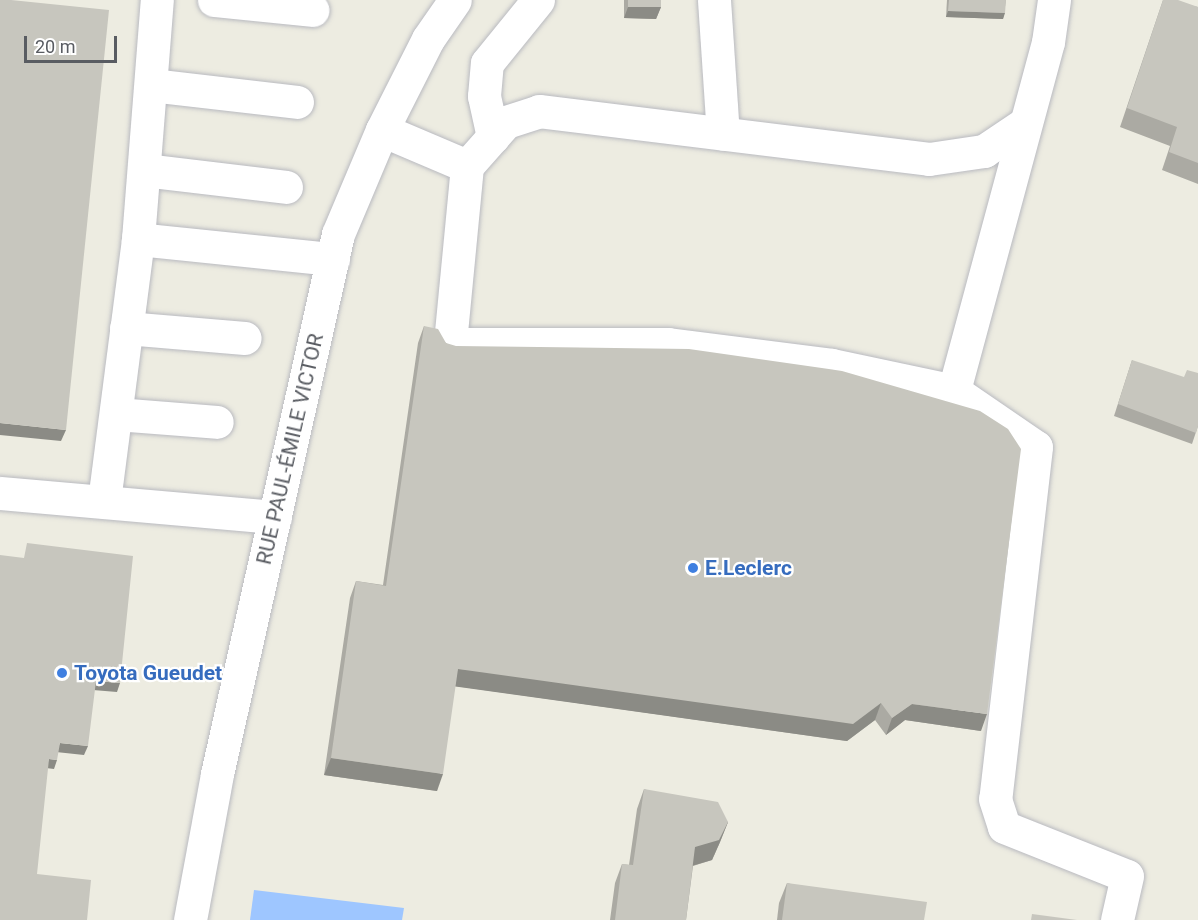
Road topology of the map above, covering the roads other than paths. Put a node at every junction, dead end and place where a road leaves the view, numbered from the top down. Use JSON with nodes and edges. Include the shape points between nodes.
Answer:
{"nodes":[{"id":1,"x":157,"y":0,"type":"edge"},
{"id":2,"x":214,"y":0,"type":"edge"},
{"id":3,"x":455,"y":0,"type":"edge"},
{"id":4,"x":538,"y":0,"type":"edge"},
{"id":5,"x":714,"y":0,"type":"edge"},
{"id":6,"x":1054,"y":0,"type":"edge"},
{"id":7,"x":312,"y":10,"type":"dead end"},
{"id":8,"x":151,"y":85,"type":"junction"},
{"id":9,"x":297,"y":102,"type":"dead end"},
{"id":10,"x":1024,"y":124,"type":"junction"},
{"id":11,"x":382,"y":130,"type":"junction"},
{"id":12,"x":723,"y":134,"type":"junction"},
{"id":13,"x":493,"y":137,"type":"junction"},
{"id":14,"x":468,"y":166,"type":"junction"},
{"id":15,"x":144,"y":170,"type":"junction"},
{"id":16,"x":286,"y":187,"type":"dead end"},
{"id":17,"x":138,"y":239,"type":"junction"},
{"id":18,"x":333,"y":259,"type":"junction"},
{"id":19,"x":126,"y":328,"type":"junction"},
{"id":20,"x":245,"y":338,"type":"dead end"},
{"id":21,"x":954,"y":391,"type":"junction"},
{"id":22,"x":116,"y":414,"type":"junction"},
{"id":23,"x":217,"y":422,"type":"dead end"},
{"id":24,"x":0,"y":493,"type":"edge"},
{"id":25,"x":104,"y":501,"type":"junction"},
{"id":26,"x":275,"y":517,"type":"junction"},
{"id":27,"x":190,"y":920,"type":"edge"},
{"id":28,"x":1117,"y":920,"type":"edge"}],
"edges":[{"from":1,"to":8,"type":"street"},
{"from":2,"to":7,"type":"street"},
{"from":3,"to":11,"type":"street","name":"RUE PAUL-ÉMILE VICTOR","via":[[428,39]]},
{"from":4,"to":13,"type":"street","via":[[487,63],[484,96]]},
{"from":5,"to":12,"type":"street"},
{"from":6,"to":10,"type":"street","via":[[1048,42]]},
{"from":8,"to":9,"type":"street"},
{"from":8,"to":15,"type":"street"},
{"from":10,"to":12,"type":"street","via":[[984,151],[929,159]]},
{"from":10,"to":21,"type":"street"},
{"from":11,"to":14,"type":"street"},
{"from":11,"to":18,"type":"street","name":"RUE PAUL-ÉMILE VICTOR"},
{"from":12,"to":13,"type":"street","via":[[539,111],[506,122]]},
{"from":13,"to":14,"type":"street"},
{"from":14,"to":21,"type":"street","via":[[450,344],[668,344],[832,364]]},
{"from":15,"to":16,"type":"street"},
{"from":15,"to":17,"type":"street"},
{"from":17,"to":18,"type":"street"},
{"from":17,"to":19,"type":"street"},
{"from":18,"to":26,"type":"street","name":"RUE PAUL-ÉMILE VICTOR"},
{"from":19,"to":20,"type":"street"},
{"from":19,"to":22,"type":"street"},
{"from":21,"to":28,"type":"street","via":[[1036,447],[995,799],[1004,827],[1127,876]]},
{"from":22,"to":23,"type":"street"},
{"from":22,"to":25,"type":"street"},
{"from":24,"to":25,"type":"street"},
{"from":25,"to":26,"type":"street"},
{"from":26,"to":27,"type":"street","name":"RUE PAUL-ÉMILE VICTOR"}]}
